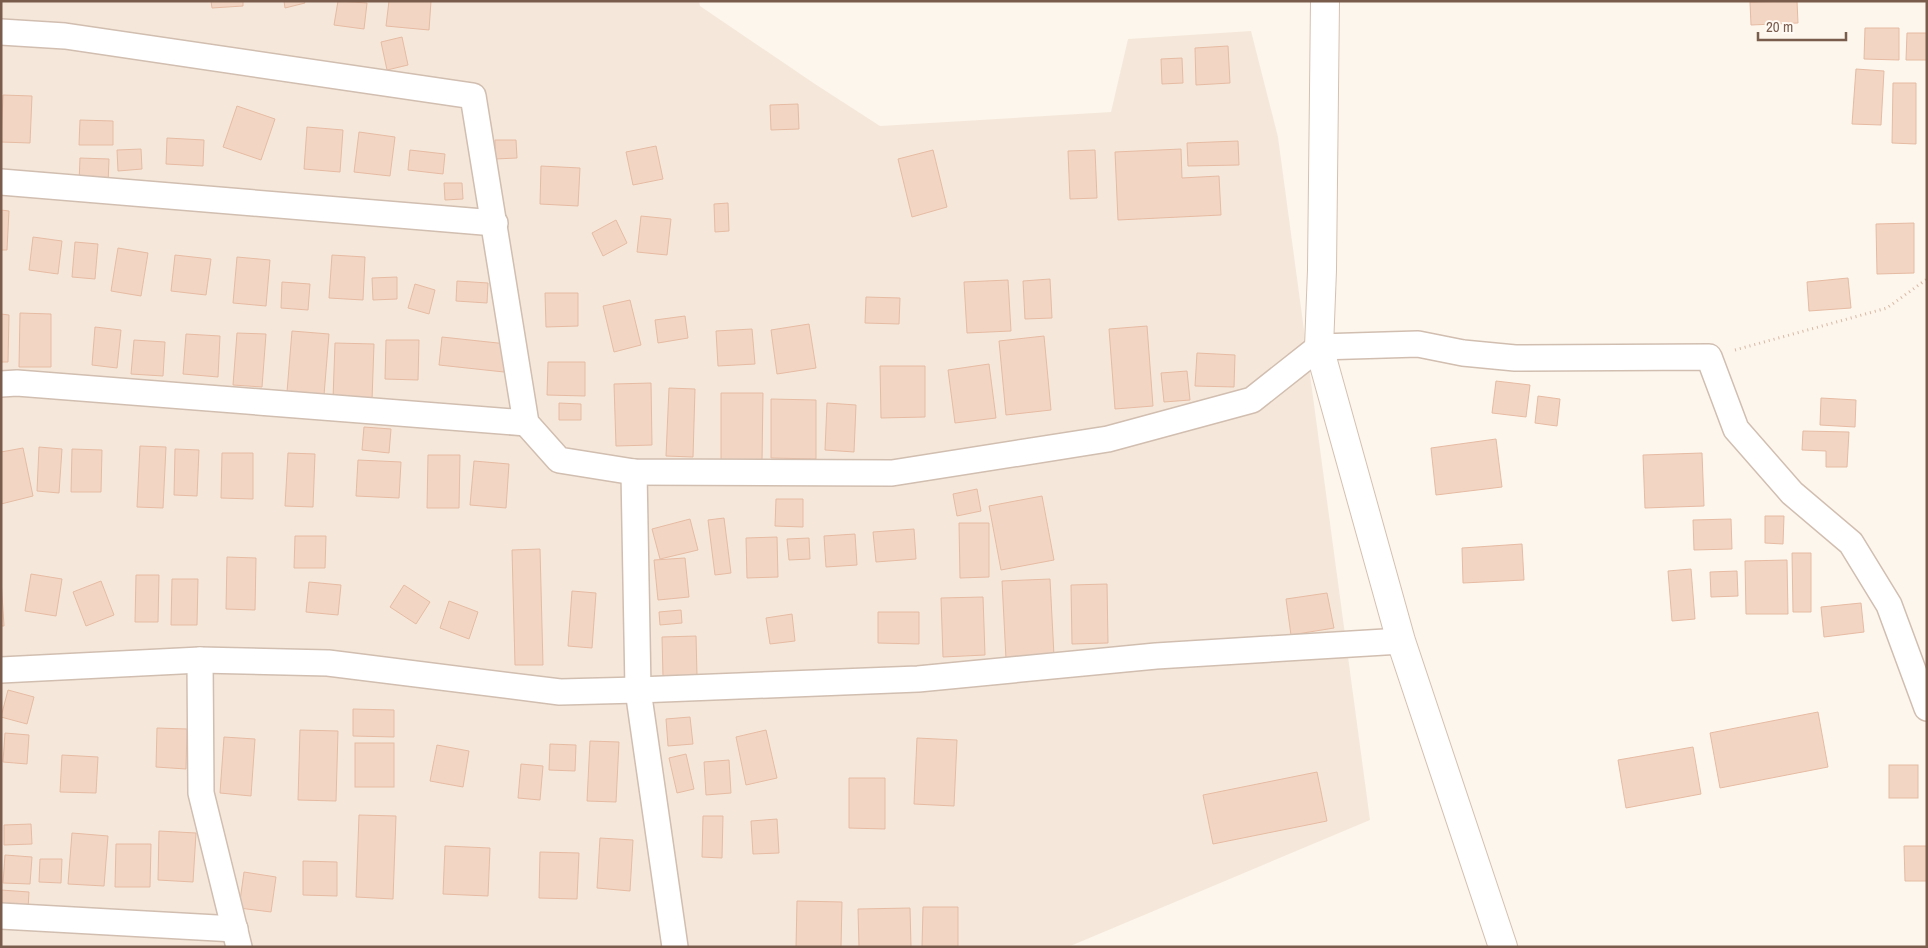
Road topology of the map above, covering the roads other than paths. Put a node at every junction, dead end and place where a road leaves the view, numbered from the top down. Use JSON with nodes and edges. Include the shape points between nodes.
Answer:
{"nodes":[{"id":1,"x":1325,"y":1,"type":"edge"},
{"id":2,"x":1,"y":32,"type":"edge"},
{"id":3,"x":1,"y":182,"type":"edge"},
{"id":4,"x":495,"y":223,"type":"junction"},
{"id":5,"x":1319,"y":347,"type":"junction"},
{"id":6,"x":1,"y":384,"type":"edge"},
{"id":7,"x":526,"y":423,"type":"junction"},
{"id":8,"x":634,"y":472,"type":"junction"},
{"id":9,"x":1401,"y":641,"type":"junction"},
{"id":10,"x":200,"y":660,"type":"junction"},
{"id":11,"x":1,"y":670,"type":"edge"},
{"id":12,"x":638,"y":690,"type":"junction"},
{"id":13,"x":1927,"y":708,"type":"edge"},
{"id":14,"x":1,"y":916,"type":"edge"},
{"id":15,"x":237,"y":938,"type":"edge"},
{"id":16,"x":675,"y":947,"type":"edge"},
{"id":17,"x":1503,"y":947,"type":"edge"}],
"edges":[{"from":1,"to":5,"type":"street"},
{"from":2,"to":4,"type":"street","via":[[65,36],[473,96]]},
{"from":3,"to":4,"type":"street"},
{"from":4,"to":7,"type":"street"},
{"from":5,"to":8,"type":"street","via":[[1252,400],[1108,439],[892,473]]},
{"from":5,"to":9,"type":"street"},
{"from":5,"to":13,"type":"street","via":[[1418,344],[1515,358],[1709,357],[1736,429],[1792,494],[1851,543],[1856,551],[1889,605]]},
{"from":6,"to":7,"type":"street"},
{"from":7,"to":8,"type":"street","via":[[560,460]]},
{"from":8,"to":12,"type":"street"},
{"from":9,"to":12,"type":"street","via":[[1156,656],[918,679]]},
{"from":9,"to":17,"type":"street"},
{"from":10,"to":11,"type":"street"},
{"from":10,"to":12,"type":"street","via":[[328,663],[560,692]]},
{"from":10,"to":15,"type":"street","via":[[201,793]]},
{"from":12,"to":16,"type":"street"},
{"from":14,"to":15,"type":"street"}]}
